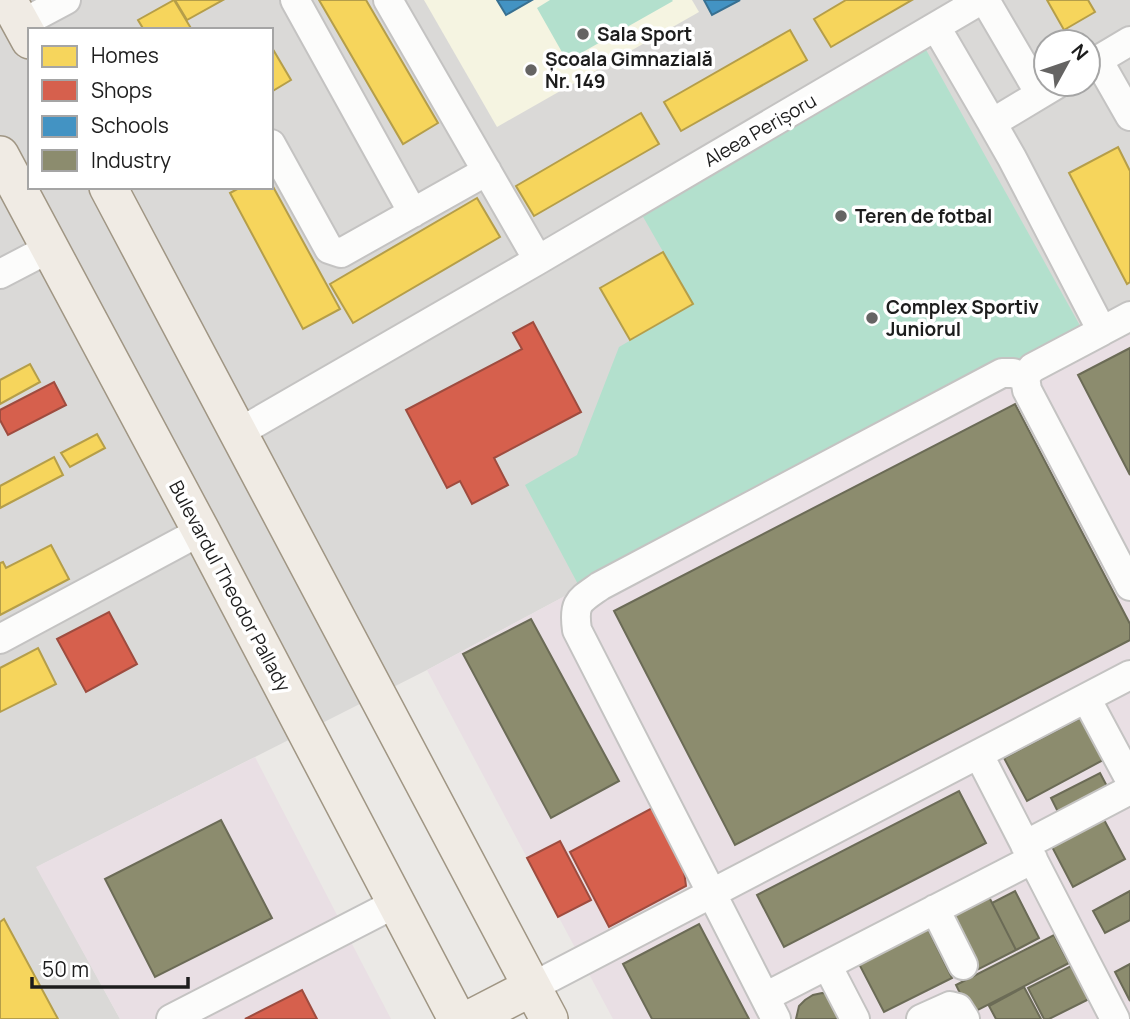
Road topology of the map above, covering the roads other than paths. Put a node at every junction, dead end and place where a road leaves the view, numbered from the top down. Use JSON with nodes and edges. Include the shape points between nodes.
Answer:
{"nodes":[{"id":1,"x":295,"y":0,"type":"edge"},
{"id":2,"x":387,"y":0,"type":"edge"},
{"id":3,"x":983,"y":0,"type":"edge"},
{"id":4,"x":62,"y":2,"type":"edge"},
{"id":5,"x":20,"y":22,"type":"edge"},
{"id":6,"x":936,"y":26,"type":"junction"},
{"id":7,"x":1130,"y":41,"type":"edge"},
{"id":8,"x":1102,"y":58,"type":"edge"},
{"id":9,"x":1032,"y":66,"type":"edge"},
{"id":10,"x":1102,"y":76,"type":"edge"},
{"id":11,"x":1034,"y":98,"type":"edge"},
{"id":12,"x":1130,"y":116,"type":"edge"},
{"id":13,"x":992,"y":124,"type":"junction"},
{"id":14,"x":273,"y":148,"type":"edge"},
{"id":15,"x":0,"y":157,"type":"edge"},
{"id":16,"x":486,"y":171,"type":"junction"},
{"id":17,"x":109,"y":189,"type":"edge"},
{"id":18,"x":413,"y":213,"type":"junction"},
{"id":19,"x":50,"y":248,"type":"junction"},
{"id":20,"x":538,"y":260,"type":"junction"},
{"id":21,"x":0,"y":274,"type":"edge"},
{"id":22,"x":1130,"y":316,"type":"edge"},
{"id":23,"x":1102,"y":331,"type":"junction"},
{"id":24,"x":1025,"y":377,"type":"junction"},
{"id":25,"x":238,"y":433,"type":"junction"},
{"id":26,"x":201,"y":531,"type":"junction"},
{"id":27,"x":1130,"y":586,"type":"edge"},
{"id":28,"x":0,"y":639,"type":"edge"},
{"id":29,"x":1130,"y":675,"type":"edge"},
{"id":30,"x":1086,"y":698,"type":"junction"},
{"id":31,"x":979,"y":755,"type":"junction"},
{"id":32,"x":1130,"y":780,"type":"edge"},
{"id":33,"x":1130,"y":790,"type":"edge"},
{"id":34,"x":1029,"y":852,"type":"junction"},
{"id":35,"x":711,"y":894,"type":"junction"},
{"id":36,"x":397,"y":903,"type":"junction"},
{"id":37,"x":934,"y":909,"type":"junction"},
{"id":38,"x":827,"y":965,"type":"junction"},
{"id":39,"x":963,"y":965,"type":"dead end"},
{"id":40,"x":540,"y":1003,"type":"edge"},
{"id":41,"x":770,"y":1008,"type":"edge"},
{"id":42,"x":171,"y":1019,"type":"edge"},
{"id":43,"x":457,"y":1019,"type":"edge"},
{"id":44,"x":470,"y":1019,"type":"edge"},
{"id":45,"x":855,"y":1019,"type":"edge"},
{"id":46,"x":922,"y":1019,"type":"edge"},
{"id":47,"x":965,"y":1019,"type":"edge"},
{"id":48,"x":1115,"y":1019,"type":"edge"}],
"edges":[{"from":1,"to":18,"type":"street"},
{"from":2,"to":16,"type":"street"},
{"from":3,"to":6,"type":"street","name":"Aleea Perișoru"},
{"from":3,"to":9,"type":"street"},
{"from":4,"to":5,"type":"street"},
{"from":6,"to":13,"type":"street"},
{"from":6,"to":20,"type":"street","name":"Aleea Perișoru"},
{"from":7,"to":8,"type":"street"},
{"from":10,"to":12,"type":"street"},
{"from":11,"to":13,"type":"street"},
{"from":13,"to":23,"type":"street"},
{"from":14,"to":18,"type":"street","via":[[329,249],[341,253]]},
{"from":15,"to":19,"type":"main road","name":"Bulevardul Theodor Pallady"},
{"from":16,"to":18,"type":"street"},
{"from":16,"to":20,"type":"street"},
{"from":17,"to":25,"type":"main road"},
{"from":19,"to":21,"type":"street"},
{"from":19,"to":26,"type":"main road","name":"Bulevardul Theodor Pallady"},
{"from":20,"to":25,"type":"street","name":"Aleea Perișoru"},
{"from":22,"to":23,"type":"street"},
{"from":23,"to":24,"type":"street","via":[[1032,368]]},
{"from":24,"to":27,"type":"street","via":[[1027,390]]},
{"from":24,"to":35,"type":"street","via":[[1002,373],[580,600],[574,613],[577,630]]},
{"from":25,"to":40,"type":"main road"},
{"from":26,"to":28,"type":"street"},
{"from":26,"to":36,"type":"main road","name":"Bulevardul Theodor Pallady"},
{"from":29,"to":30,"type":"street"},
{"from":30,"to":31,"type":"street"},
{"from":30,"to":32,"type":"street"},
{"from":31,"to":34,"type":"street"},
{"from":31,"to":35,"type":"street"},
{"from":33,"to":34,"type":"street"},
{"from":34,"to":37,"type":"street"},
{"from":34,"to":48,"type":"street"},
{"from":35,"to":40,"type":"street"},
{"from":35,"to":41,"type":"street"},
{"from":36,"to":42,"type":"street"},
{"from":36,"to":43,"type":"main road","name":"Bulevardul Theodor Pallady"},
{"from":37,"to":38,"type":"street"},
{"from":37,"to":39,"type":"street"},
{"from":38,"to":41,"type":"street"},
{"from":38,"to":45,"type":"street"},
{"from":40,"to":44,"type":"main road"},
{"from":46,"to":47,"type":"street","via":[[950,1006],[958,1008]]}]}
